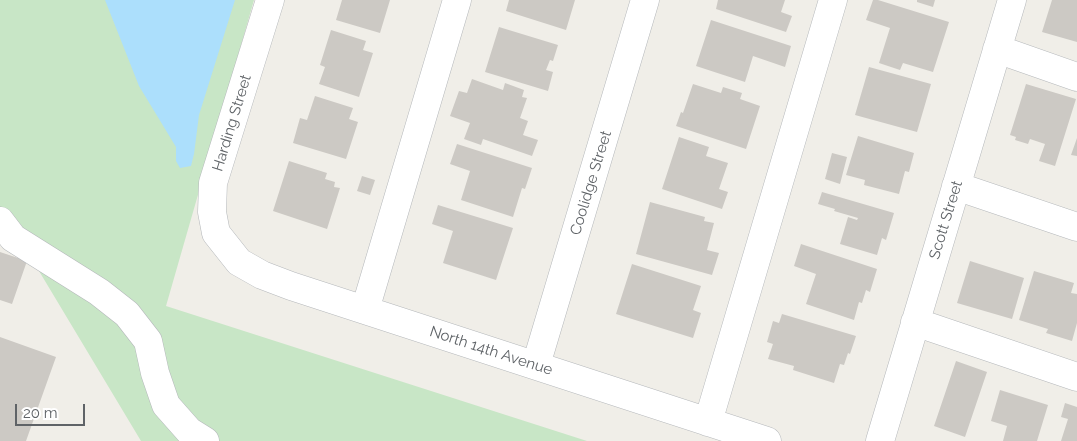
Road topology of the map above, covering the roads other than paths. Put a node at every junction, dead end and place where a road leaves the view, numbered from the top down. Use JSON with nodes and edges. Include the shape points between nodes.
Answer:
{"nodes":[{"id":1,"x":270,"y":0,"type":"edge"},
{"id":2,"x":457,"y":0,"type":"edge"},
{"id":3,"x":645,"y":0,"type":"edge"},
{"id":4,"x":833,"y":0,"type":"edge"},
{"id":5,"x":1012,"y":0,"type":"edge"},
{"id":6,"x":997,"y":49,"type":"junction"},
{"id":7,"x":1077,"y":77,"type":"edge"},
{"id":8,"x":956,"y":186,"type":"junction"},
{"id":9,"x":0,"y":221,"type":"edge"},
{"id":10,"x":1077,"y":227,"type":"edge"},
{"id":11,"x":225,"y":245,"type":"joint"},
{"id":12,"x":365,"y":310,"type":"junction"},
{"id":13,"x":915,"y":322,"type":"junction"},
{"id":14,"x":536,"y":365,"type":"junction"},
{"id":15,"x":1077,"y":377,"type":"edge"},
{"id":16,"x":708,"y":422,"type":"junction"},
{"id":17,"x":205,"y":441,"type":"edge"},
{"id":18,"x":766,"y":441,"type":"edge"},
{"id":19,"x":880,"y":441,"type":"edge"}],
"edges":[{"from":1,"to":11,"type":"street","name":"Harding Street","via":[[213,183],[212,212],[216,233]]},
{"from":2,"to":12,"type":"street"},
{"from":3,"to":14,"type":"street","name":"Coolidge Street"},
{"from":4,"to":16,"type":"street"},
{"from":5,"to":6,"type":"street","name":"Scott Street"},
{"from":6,"to":7,"type":"street"},
{"from":6,"to":8,"type":"street","name":"Scott Street"},
{"from":8,"to":10,"type":"street"},
{"from":8,"to":13,"type":"street","name":"Scott Street"},
{"from":9,"to":17,"type":"street","via":[[13,238],[128,314],[148,341],[166,405],[189,431]]},
{"from":11,"to":12,"type":"street","name":"North 14th Avenue","via":[[239,262],[262,275]]},
{"from":12,"to":14,"type":"street","name":"North 14th Avenue"},
{"from":13,"to":15,"type":"street"},
{"from":13,"to":19,"type":"street","name":"Scott Street"},
{"from":14,"to":16,"type":"street","name":"North 14th Avenue"},
{"from":16,"to":18,"type":"street","name":"North 14th Avenue"}]}
